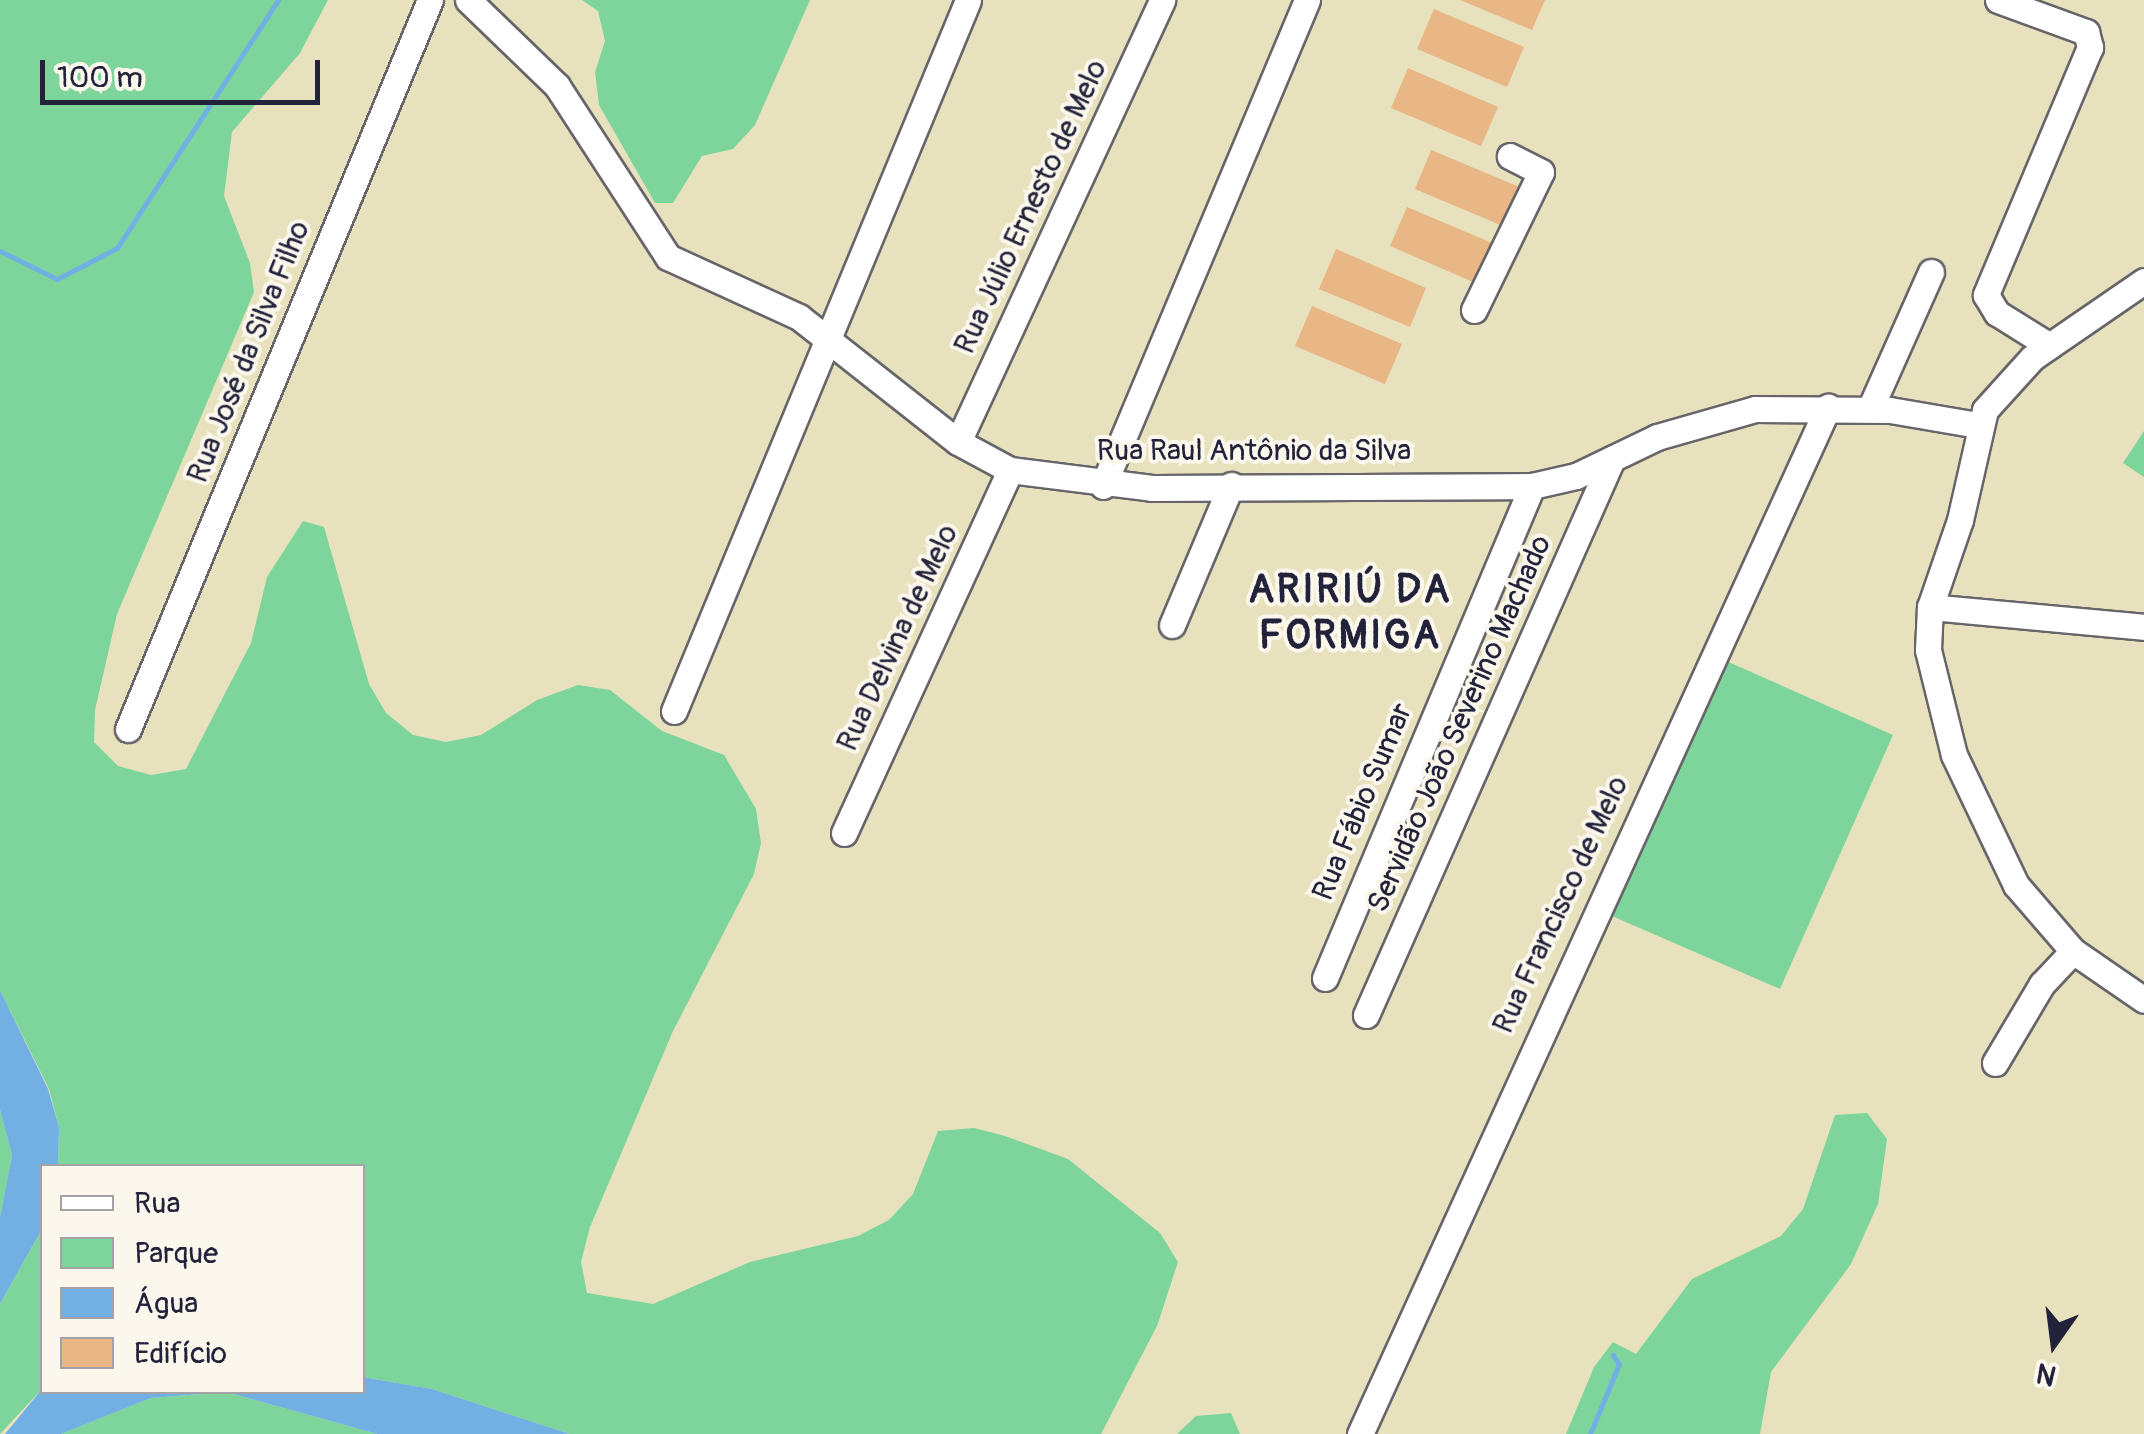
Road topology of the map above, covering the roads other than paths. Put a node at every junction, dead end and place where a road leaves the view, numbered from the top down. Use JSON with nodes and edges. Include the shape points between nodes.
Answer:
{"nodes":[{"id":1,"x":430,"y":0,"type":"edge"},
{"id":2,"x":469,"y":0,"type":"edge"},
{"id":3,"x":968,"y":0,"type":"edge"},
{"id":4,"x":1162,"y":0,"type":"edge"},
{"id":5,"x":1306,"y":0,"type":"edge"},
{"id":6,"x":1998,"y":0,"type":"edge"},
{"id":7,"x":1510,"y":156,"type":"dead end"},
{"id":8,"x":1931,"y":272,"type":"dead end"},
{"id":9,"x":2144,"y":281,"type":"edge"},
{"id":10,"x":1474,"y":310,"type":"dead end"},
{"id":11,"x":827,"y":338,"type":"junction"},
{"id":12,"x":2050,"y":346,"type":"junction"},
{"id":13,"x":1828,"y":407,"type":"junction"},
{"id":14,"x":1870,"y":410,"type":"junction"},
{"id":15,"x":1978,"y":425,"type":"junction"},
{"id":16,"x":958,"y":442,"type":"junction"},
{"id":17,"x":1612,"y":459,"type":"junction"},
{"id":18,"x":1010,"y":470,"type":"junction"},
{"id":19,"x":1231,"y":485,"type":"junction"},
{"id":20,"x":1103,"y":486,"type":"junction"},
{"id":21,"x":1532,"y":486,"type":"junction"},
{"id":22,"x":1930,"y":607,"type":"junction"},
{"id":23,"x":1172,"y":625,"type":"dead end"},
{"id":24,"x":2144,"y":627,"type":"edge"},
{"id":25,"x":674,"y":711,"type":"dead end"},
{"id":26,"x":128,"y":729,"type":"dead end"},
{"id":27,"x":844,"y":833,"type":"dead end"},
{"id":28,"x":2072,"y":951,"type":"junction"},
{"id":29,"x":1324,"y":978,"type":"dead end"},
{"id":30,"x":2144,"y":1000,"type":"edge"},
{"id":31,"x":1366,"y":1015,"type":"dead end"},
{"id":32,"x":1994,"y":1063,"type":"dead end"},
{"id":33,"x":1360,"y":1434,"type":"edge"}],
"edges":[{"from":1,"to":26,"type":"street","name":"Rua José da Silva Filho"},
{"from":2,"to":11,"type":"street","name":"Rua Raul Antônio da Silva","via":[[557,86],[668,257],[775,303]]},
{"from":3,"to":11,"type":"street"},
{"from":4,"to":16,"type":"street","name":"Rua Júlio Ernesto de Melo"},
{"from":5,"to":20,"type":"street"},
{"from":6,"to":12,"type":"street","via":[[2086,32],[2090,46],[1986,294],[1997,312]]},
{"from":7,"to":10,"type":"street","via":[[1541,172]]},
{"from":8,"to":14,"type":"street"},
{"from":9,"to":12,"type":"street"},
{"from":11,"to":16,"type":"street","name":"Rua Raul Antônio da Silva"},
{"from":11,"to":25,"type":"street"},
{"from":12,"to":15,"type":"street","via":[[2006,380]]},
{"from":13,"to":14,"type":"street","name":"Rua Raul Antônio da Silva"},
{"from":13,"to":17,"type":"street","name":"Rua Raul Antônio da Silva","via":[[1730,414]]},
{"from":13,"to":33,"type":"street","name":"Rua Francisco de Melo"},
{"from":14,"to":15,"type":"street","name":"Rua Raul Antônio da Silva"},
{"from":15,"to":22,"type":"street","via":[[1960,520]]},
{"from":16,"to":18,"type":"street","name":"Rua Raul Antônio da Silva"},
{"from":17,"to":21,"type":"street","name":"Rua Raul Antônio da Silva"},
{"from":17,"to":31,"type":"street","name":"Servidão João Severino Machado"},
{"from":18,"to":20,"type":"street","name":"Rua Raul Antônio da Silva"},
{"from":18,"to":27,"type":"street","name":"Rua Delvina de Melo"},
{"from":19,"to":20,"type":"street","name":"Rua Raul Antônio da Silva"},
{"from":19,"to":21,"type":"street","name":"Rua Raul Antônio da Silva"},
{"from":19,"to":23,"type":"street"},
{"from":21,"to":29,"type":"street","name":"Rua Fábio Sumar"},
{"from":22,"to":24,"type":"street"},
{"from":22,"to":28,"type":"street","via":[[1931,679],[1954,755],[2010,875]]},
{"from":28,"to":30,"type":"street"},
{"from":28,"to":32,"type":"street","via":[[2042,984]]}]}
